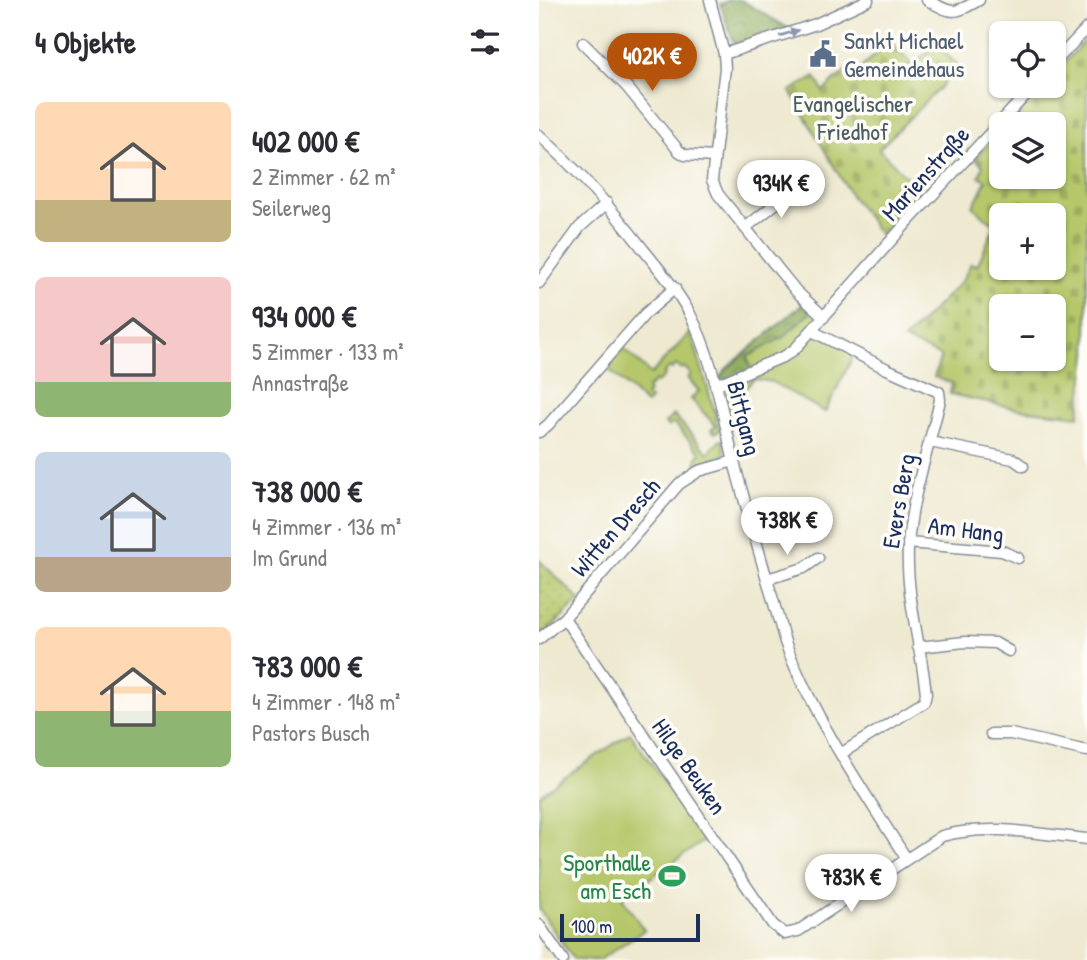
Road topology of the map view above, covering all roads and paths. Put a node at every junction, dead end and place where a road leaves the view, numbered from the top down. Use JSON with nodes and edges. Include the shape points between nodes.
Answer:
{"nodes":[{"id":1,"x":710,"y":0,"type":"edge"},
{"id":2,"x":868,"y":0,"type":"edge"},
{"id":3,"x":927,"y":0,"type":"edge"},
{"id":4,"x":979,"y":0,"type":"edge"},
{"id":5,"x":1087,"y":29,"type":"edge"},
{"id":6,"x":583,"y":43,"type":"dead end"},
{"id":7,"x":1066,"y":51,"type":"edge"},
{"id":8,"x":724,"y":54,"type":"junction"},
{"id":9,"x":1023,"y":98,"type":"edge"},
{"id":10,"x":539,"y":135,"type":"edge"},
{"id":11,"x":713,"y":157,"type":"junction"},
{"id":12,"x":798,"y":186,"type":"dead end"},
{"id":13,"x":607,"y":203,"type":"junction"},
{"id":14,"x":745,"y":228,"type":"junction"},
{"id":15,"x":539,"y":283,"type":"edge"},
{"id":16,"x":675,"y":288,"type":"junction"},
{"id":17,"x":824,"y":317,"type":"junction"},
{"id":18,"x":813,"y":331,"type":"junction"},
{"id":19,"x":715,"y":385,"type":"junction"},
{"id":20,"x":539,"y":432,"type":"edge"},
{"id":21,"x":930,"y":442,"type":"junction"},
{"id":22,"x":734,"y":461,"type":"junction"},
{"id":23,"x":1023,"y":466,"type":"dead end"},
{"id":24,"x":908,"y":543,"type":"junction"},
{"id":25,"x":818,"y":558,"type":"dead end"},
{"id":26,"x":1018,"y":558,"type":"dead end"},
{"id":27,"x":767,"y":579,"type":"junction"},
{"id":28,"x":564,"y":618,"type":"junction"},
{"id":29,"x":539,"y":639,"type":"edge"},
{"id":30,"x":918,"y":647,"type":"junction"},
{"id":31,"x":1009,"y":650,"type":"dead end"},
{"id":32,"x":991,"y":734,"type":"dead end"},
{"id":33,"x":1087,"y":751,"type":"edge"},
{"id":34,"x":842,"y":754,"type":"junction"},
{"id":35,"x":1087,"y":839,"type":"edge"},
{"id":36,"x":906,"y":858,"type":"junction"},
{"id":37,"x":539,"y":925,"type":"edge"},
{"id":38,"x":561,"y":959,"type":"edge"}],
"edges":[{"from":1,"to":8,"type":"street"},
{"from":8,"to":2,"type":"street","one_way":true,"via":[[817,24]]},
{"from":3,"to":4,"type":"street","via":[[958,12]]},
{"from":5,"to":7,"type":"street"},
{"from":6,"to":11,"type":"street","via":[[627,87],[679,151]]},
{"from":8,"to":11,"type":"street"},
{"from":9,"to":17,"type":"street","name":"Marienstraße"},
{"from":10,"to":13,"type":"street","name":"Bittgang"},
{"from":11,"to":14,"type":"street","via":[[717,194]]},
{"from":12,"to":14,"type":"street"},
{"from":13,"to":15,"type":"street","via":[[580,227]]},
{"from":13,"to":16,"type":"street","name":"Bittgang"},
{"from":14,"to":17,"type":"street","via":[[796,291]]},
{"from":16,"to":19,"type":"street","name":"Bittgang","via":[[700,335]]},
{"from":16,"to":20,"type":"street","via":[[645,314]]},
{"from":17,"to":18,"type":"street","name":"Marienstraße"},
{"from":18,"to":19,"type":"street","name":"Marienstraße","via":[[785,356]]},
{"from":18,"to":21,"type":"street","name":"Evers Berg","via":[[939,392]]},
{"from":19,"to":22,"type":"street","name":"Bittgang"},
{"from":21,"to":23,"type":"street","via":[[1013,459]]},
{"from":21,"to":24,"type":"street","name":"Evers Berg"},
{"from":22,"to":27,"type":"street","name":"Bittgang"},
{"from":22,"to":28,"type":"street","name":"Witten Dresch","via":[[699,471],[679,484]]},
{"from":24,"to":26,"type":"street","name":"Am Hang","via":[[1002,551]]},
{"from":24,"to":30,"type":"street","name":"Evers Berg"},
{"from":25,"to":27,"type":"street","via":[[804,568]]},
{"from":27,"to":34,"type":"street","name":"Bittgang","via":[[794,666]]},
{"from":28,"to":29,"type":"street","name":"Witten Dresch"},
{"from":28,"to":36,"type":"street","name":"Hilge Beuken","via":[[773,925],[785,934],[798,931]]},
{"from":30,"to":31,"type":"street","via":[[965,642],[995,643]]},
{"from":30,"to":34,"type":"street","name":"Evers Berg","via":[[924,702]]},
{"from":32,"to":33,"type":"street"},
{"from":34,"to":36,"type":"street","name":"Bittgang"},
{"from":35,"to":36,"type":"street","via":[[991,829],[961,831],[942,836]]},
{"from":37,"to":38,"type":"street"}]}
